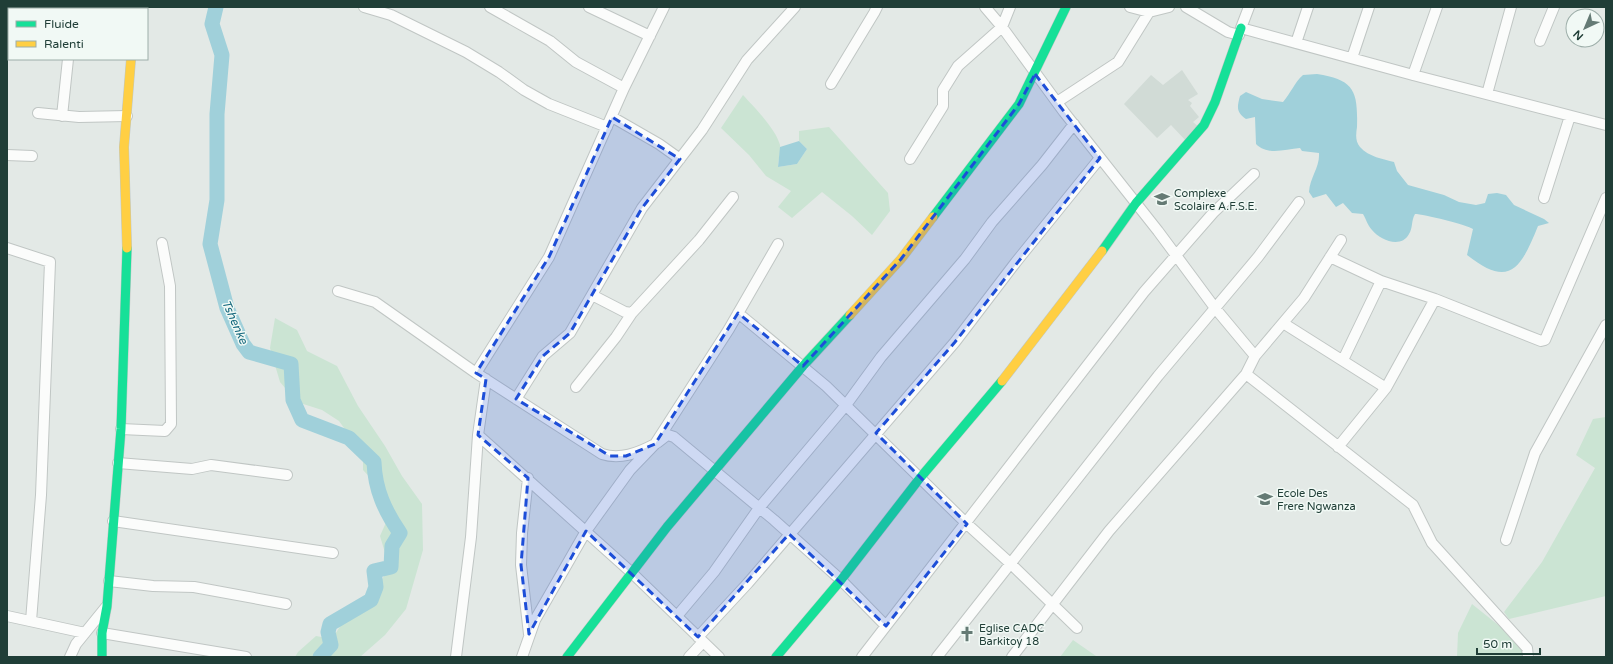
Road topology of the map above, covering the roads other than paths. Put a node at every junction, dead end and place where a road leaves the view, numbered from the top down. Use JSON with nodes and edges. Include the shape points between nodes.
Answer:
{"nodes":[{"id":1,"x":364,"y":7,"type":"edge"},
{"id":2,"x":490,"y":7,"type":"edge"},
{"id":3,"x":589,"y":7,"type":"edge"},
{"id":4,"x":664,"y":7,"type":"edge"},
{"id":5,"x":794,"y":7,"type":"edge"},
{"id":6,"x":876,"y":7,"type":"edge"},
{"id":7,"x":985,"y":7,"type":"edge"},
{"id":8,"x":1010,"y":7,"type":"edge"},
{"id":9,"x":1066,"y":7,"type":"edge"},
{"id":10,"x":1130,"y":7,"type":"edge"},
{"id":11,"x":1169,"y":7,"type":"edge"},
{"id":12,"x":1186,"y":7,"type":"edge"},
{"id":13,"x":1249,"y":7,"type":"edge"},
{"id":14,"x":1308,"y":7,"type":"edge"},
{"id":15,"x":1369,"y":7,"type":"edge"},
{"id":16,"x":1438,"y":7,"type":"edge"},
{"id":17,"x":1511,"y":7,"type":"edge"},
{"id":18,"x":1554,"y":7,"type":"edge"},
{"id":19,"x":1149,"y":12,"type":"junction"},
{"id":20,"x":1002,"y":27,"type":"junction"},
{"id":21,"x":1240,"y":32,"type":"junction"},
{"id":22,"x":650,"y":36,"type":"junction"},
{"id":23,"x":1540,"y":40,"type":"dead end"},
{"id":24,"x":1296,"y":43,"type":"junction"},
{"id":25,"x":1352,"y":58,"type":"junction"},
{"id":26,"x":68,"y":60,"type":"edge"},
{"id":27,"x":131,"y":60,"type":"edge"},
{"id":28,"x":1035,"y":74,"type":"junction"},
{"id":29,"x":1413,"y":76,"type":"junction"},
{"id":30,"x":830,"y":84,"type":"dead end"},
{"id":31,"x":624,"y":88,"type":"junction"},
{"id":32,"x":1487,"y":94,"type":"junction"},
{"id":33,"x":1057,"y":102,"type":"junction"},
{"id":34,"x":38,"y":113,"type":"dead end"},
{"id":35,"x":62,"y":116,"type":"junction"},
{"id":36,"x":127,"y":116,"type":"junction"},
{"id":37,"x":1570,"y":116,"type":"junction"},
{"id":38,"x":612,"y":117,"type":"junction"},
{"id":39,"x":1074,"y":124,"type":"junction"},
{"id":40,"x":1606,"y":125,"type":"edge"},
{"id":41,"x":607,"y":127,"type":"junction"},
{"id":42,"x":7,"y":155,"type":"edge"},
{"id":43,"x":32,"y":156,"type":"dead end"},
{"id":44,"x":1100,"y":158,"type":"junction"},
{"id":45,"x":910,"y":159,"type":"dead end"},
{"id":46,"x":680,"y":160,"type":"junction"},
{"id":47,"x":1254,"y":174,"type":"dead end"},
{"id":48,"x":733,"y":197,"type":"dead end"},
{"id":49,"x":1544,"y":198,"type":"dead end"},
{"id":50,"x":1605,"y":201,"type":"edge"},
{"id":51,"x":1299,"y":202,"type":"dead end"},
{"id":52,"x":1136,"y":203,"type":"junction"},
{"id":53,"x":1341,"y":240,"type":"dead end"},
{"id":54,"x":162,"y":243,"type":"dead end"},
{"id":55,"x":778,"y":244,"type":"dead end"},
{"id":56,"x":7,"y":248,"type":"edge"},
{"id":57,"x":1176,"y":256,"type":"junction"},
{"id":58,"x":1330,"y":256,"type":"junction"},
{"id":59,"x":1381,"y":281,"type":"junction"},
{"id":60,"x":338,"y":291,"type":"dead end"},
{"id":61,"x":592,"y":294,"type":"junction"},
{"id":62,"x":1435,"y":299,"type":"junction"},
{"id":63,"x":1215,"y":308,"type":"junction"},
{"id":64,"x":632,"y":313,"type":"junction"},
{"id":65,"x":738,"y":313,"type":"junction"},
{"id":66,"x":1283,"y":323,"type":"junction"},
{"id":67,"x":1606,"y":325,"type":"edge"},
{"id":68,"x":1255,"y":356,"type":"junction"},
{"id":69,"x":1343,"y":360,"type":"junction"},
{"id":70,"x":803,"y":366,"type":"junction"},
{"id":71,"x":476,"y":373,"type":"junction"},
{"id":72,"x":1246,"y":374,"type":"junction"},
{"id":73,"x":486,"y":379,"type":"junction"},
{"id":74,"x":576,"y":387,"type":"dead end"},
{"id":75,"x":1386,"y":388,"type":"junction"},
{"id":76,"x":516,"y":398,"type":"junction"},
{"id":77,"x":846,"y":405,"type":"junction"},
{"id":78,"x":121,"y":428,"type":"junction"},
{"id":79,"x":876,"y":433,"type":"junction"},
{"id":80,"x":478,"y":434,"type":"junction"},
{"id":81,"x":655,"y":444,"type":"junction"},
{"id":82,"x":1338,"y":447,"type":"junction"},
{"id":83,"x":118,"y":463,"type":"junction"},
{"id":84,"x":716,"y":471,"type":"junction"},
{"id":85,"x":286,"y":475,"type":"dead end"},
{"id":86,"x":528,"y":478,"type":"junction"},
{"id":87,"x":920,"y":478,"type":"junction"},
{"id":88,"x":759,"y":508,"type":"junction"},
{"id":89,"x":113,"y":521,"type":"junction"},
{"id":90,"x":967,"y":524,"type":"junction"},
{"id":91,"x":586,"y":531,"type":"junction"},
{"id":92,"x":789,"y":534,"type":"junction"},
{"id":93,"x":1506,"y":540,"type":"dead end"},
{"id":94,"x":333,"y":553,"type":"dead end"},
{"id":95,"x":1011,"y":564,"type":"junction"},
{"id":96,"x":632,"y":573,"type":"junction"},
{"id":97,"x":841,"y":580,"type":"junction"},
{"id":98,"x":109,"y":581,"type":"junction"},
{"id":99,"x":286,"y":604,"type":"dead end"},
{"id":100,"x":1052,"y":604,"type":"junction"},
{"id":101,"x":107,"y":606,"type":"junction"},
{"id":102,"x":677,"y":616,"type":"junction"},
{"id":103,"x":7,"y":618,"type":"edge"},
{"id":104,"x":31,"y":621,"type":"junction"},
{"id":105,"x":886,"y":626,"type":"junction"},
{"id":106,"x":1077,"y":628,"type":"dead end"},
{"id":107,"x":85,"y":633,"type":"junction"},
{"id":108,"x":102,"y":633,"type":"junction"},
{"id":109,"x":529,"y":634,"type":"junction"},
{"id":110,"x":700,"y":639,"type":"junction"},
{"id":111,"x":70,"y":657,"type":"edge"},
{"id":112,"x":102,"y":657,"type":"edge"},
{"id":113,"x":246,"y":657,"type":"edge"},
{"id":114,"x":456,"y":657,"type":"edge"},
{"id":115,"x":522,"y":657,"type":"edge"},
{"id":116,"x":567,"y":657,"type":"edge"},
{"id":117,"x":689,"y":657,"type":"edge"},
{"id":118,"x":719,"y":657,"type":"edge"},
{"id":119,"x":776,"y":657,"type":"edge"},
{"id":120,"x":862,"y":657,"type":"edge"},
{"id":121,"x":937,"y":657,"type":"edge"},
{"id":122,"x":1012,"y":657,"type":"edge"},
{"id":123,"x":1528,"y":657,"type":"edge"}],
"edges":[{"from":1,"to":41,"type":"street","via":[[391,15],[466,52],[549,104]]},
{"from":2,"to":31,"type":"street","via":[[550,40],[576,62]]},
{"from":3,"to":22,"type":"street"},
{"from":4,"to":22,"type":"street"},
{"from":5,"to":46,"type":"street","via":[[747,60]]},
{"from":6,"to":30,"type":"street"},
{"from":7,"to":20,"type":"street"},
{"from":8,"to":20,"type":"street"},
{"from":9,"to":28,"type":"street"},
{"from":10,"to":19,"type":"street"},
{"from":11,"to":19,"type":"street"},
{"from":12,"to":21,"type":"street","via":[[1228,32]]},
{"from":13,"to":21,"type":"street"},
{"from":14,"to":24,"type":"street"},
{"from":15,"to":25,"type":"street"},
{"from":16,"to":29,"type":"street"},
{"from":17,"to":32,"type":"street"},
{"from":18,"to":23,"type":"street"},
{"from":19,"to":33,"type":"street","via":[[1118,62]]},
{"from":20,"to":28,"type":"street"},
{"from":20,"to":45,"type":"street","via":[[958,66],[943,90],[943,106]]},
{"from":21,"to":24,"type":"street"},
{"from":21,"to":52,"type":"street","via":[[1204,125]]},
{"from":22,"to":31,"type":"street"},
{"from":24,"to":25,"type":"street"},
{"from":25,"to":29,"type":"street"},
{"from":26,"to":35,"type":"street"},
{"from":27,"to":36,"type":"street"},
{"from":28,"to":33,"type":"street"},
{"from":28,"to":70,"type":"street","via":[[1019,104],[901,259]]},
{"from":29,"to":32,"type":"street"},
{"from":31,"to":38,"type":"street"},
{"from":32,"to":37,"type":"street"},
{"from":33,"to":39,"type":"street"},
{"from":34,"to":35,"type":"street"},
{"from":35,"to":36,"type":"street"},
{"from":36,"to":78,"type":"street","via":[[124,147],[128,263]]},
{"from":37,"to":40,"type":"street"},
{"from":37,"to":49,"type":"street"},
{"from":38,"to":41,"type":"street"},
{"from":38,"to":46,"type":"street","via":[[659,144]]},
{"from":39,"to":44,"type":"street"},
{"from":39,"to":77,"type":"street","via":[[992,222],[965,259],[881,357]]},
{"from":41,"to":71,"type":"street","via":[[549,257]]},
{"from":42,"to":43,"type":"street"},
{"from":44,"to":52,"type":"street"},
{"from":44,"to":79,"type":"street","via":[[955,342]]},
{"from":46,"to":61,"type":"street","via":[[642,208]]},
{"from":47,"to":57,"type":"street","via":[[1213,213]]},
{"from":48,"to":64,"type":"street","via":[[699,240]]},
{"from":50,"to":62,"type":"street","via":[[1544,341]]},
{"from":51,"to":63,"type":"street","via":[[1258,257]]},
{"from":52,"to":57,"type":"street"},
{"from":52,"to":87,"type":"street","via":[[1089,269],[981,408]]},
{"from":53,"to":58,"type":"street"},
{"from":54,"to":78,"type":"street","via":[[170,286],[172,424],[168,429],[161,431]]},
{"from":55,"to":65,"type":"street"},
{"from":56,"to":104,"type":"street","via":[[50,262],[41,496]]},
{"from":57,"to":63,"type":"street"},
{"from":57,"to":90,"type":"street","via":[[1144,292]]},
{"from":58,"to":59,"type":"street"},
{"from":58,"to":66,"type":"street","via":[[1304,298]]},
{"from":59,"to":62,"type":"street"},
{"from":59,"to":69,"type":"street"},
{"from":60,"to":71,"type":"street","via":[[375,302]]},
{"from":61,"to":64,"type":"street","via":[[625,312]]},
{"from":61,"to":76,"type":"street","via":[[570,333],[543,356]]},
{"from":62,"to":75,"type":"street"},
{"from":63,"to":68,"type":"street"},
{"from":63,"to":95,"type":"street","via":[[1158,376]]},
{"from":64,"to":74,"type":"street"},
{"from":65,"to":70,"type":"street"},
{"from":65,"to":81,"type":"street"},
{"from":66,"to":68,"type":"street"},
{"from":66,"to":69,"type":"street"},
{"from":67,"to":93,"type":"street","via":[[1535,452]]},
{"from":68,"to":72,"type":"street"},
{"from":69,"to":75,"type":"street"},
{"from":70,"to":77,"type":"street"},
{"from":70,"to":84,"type":"street"},
{"from":71,"to":73,"type":"street"},
{"from":72,"to":82,"type":"street"},
{"from":72,"to":100,"type":"street","via":[[1109,531]]},
{"from":73,"to":76,"type":"street"},
{"from":73,"to":80,"type":"street"},
{"from":75,"to":82,"type":"street"},
{"from":76,"to":81,"type":"street","via":[[602,454],[626,456]]},
{"from":77,"to":79,"type":"street"},
{"from":77,"to":88,"type":"street"},
{"from":78,"to":83,"type":"street"},
{"from":79,"to":87,"type":"street"},
{"from":79,"to":92,"type":"street"},
{"from":80,"to":86,"type":"street"},
{"from":80,"to":114,"type":"street","via":[[471,537]]},
{"from":81,"to":84,"type":"street","via":[[668,435],[674,437]]},
{"from":81,"to":91,"type":"street","via":[[630,470]]},
{"from":82,"to":123,"type":"street","via":[[1412,505],[1432,543],[1527,648]]},
{"from":83,"to":85,"type":"street","via":[[192,468],[211,465]]},
{"from":83,"to":89,"type":"street"},
{"from":84,"to":88,"type":"street"},
{"from":84,"to":96,"type":"street","via":[[667,527]]},
{"from":86,"to":91,"type":"street"},
{"from":86,"to":109,"type":"street","via":[[521,565]]},
{"from":87,"to":90,"type":"street"},
{"from":87,"to":97,"type":"street"},
{"from":88,"to":92,"type":"street"},
{"from":88,"to":102,"type":"street","via":[[719,565]]},
{"from":89,"to":94,"type":"street"},
{"from":89,"to":98,"type":"street"},
{"from":90,"to":95,"type":"street"},
{"from":90,"to":105,"type":"street"},
{"from":91,"to":96,"type":"street"},
{"from":91,"to":109,"type":"street"},
{"from":92,"to":97,"type":"street"},
{"from":92,"to":110,"type":"street"},
{"from":95,"to":100,"type":"street"},
{"from":95,"to":121,"type":"street"},
{"from":96,"to":102,"type":"street"},
{"from":96,"to":116,"type":"street"},
{"from":97,"to":105,"type":"street"},
{"from":97,"to":119,"type":"street"},
{"from":98,"to":99,"type":"street","via":[[194,587]]},
{"from":98,"to":101,"type":"street"},
{"from":100,"to":106,"type":"street"},
{"from":100,"to":122,"type":"street"},
{"from":101,"to":107,"type":"street"},
{"from":101,"to":108,"type":"street"},
{"from":102,"to":110,"type":"street"},
{"from":103,"to":104,"type":"street"},
{"from":104,"to":107,"type":"street"},
{"from":105,"to":120,"type":"street"},
{"from":107,"to":111,"type":"street"},
{"from":108,"to":112,"type":"street"},
{"from":108,"to":113,"type":"street"},
{"from":109,"to":115,"type":"street"},
{"from":110,"to":117,"type":"street"},
{"from":110,"to":118,"type":"street"}]}
